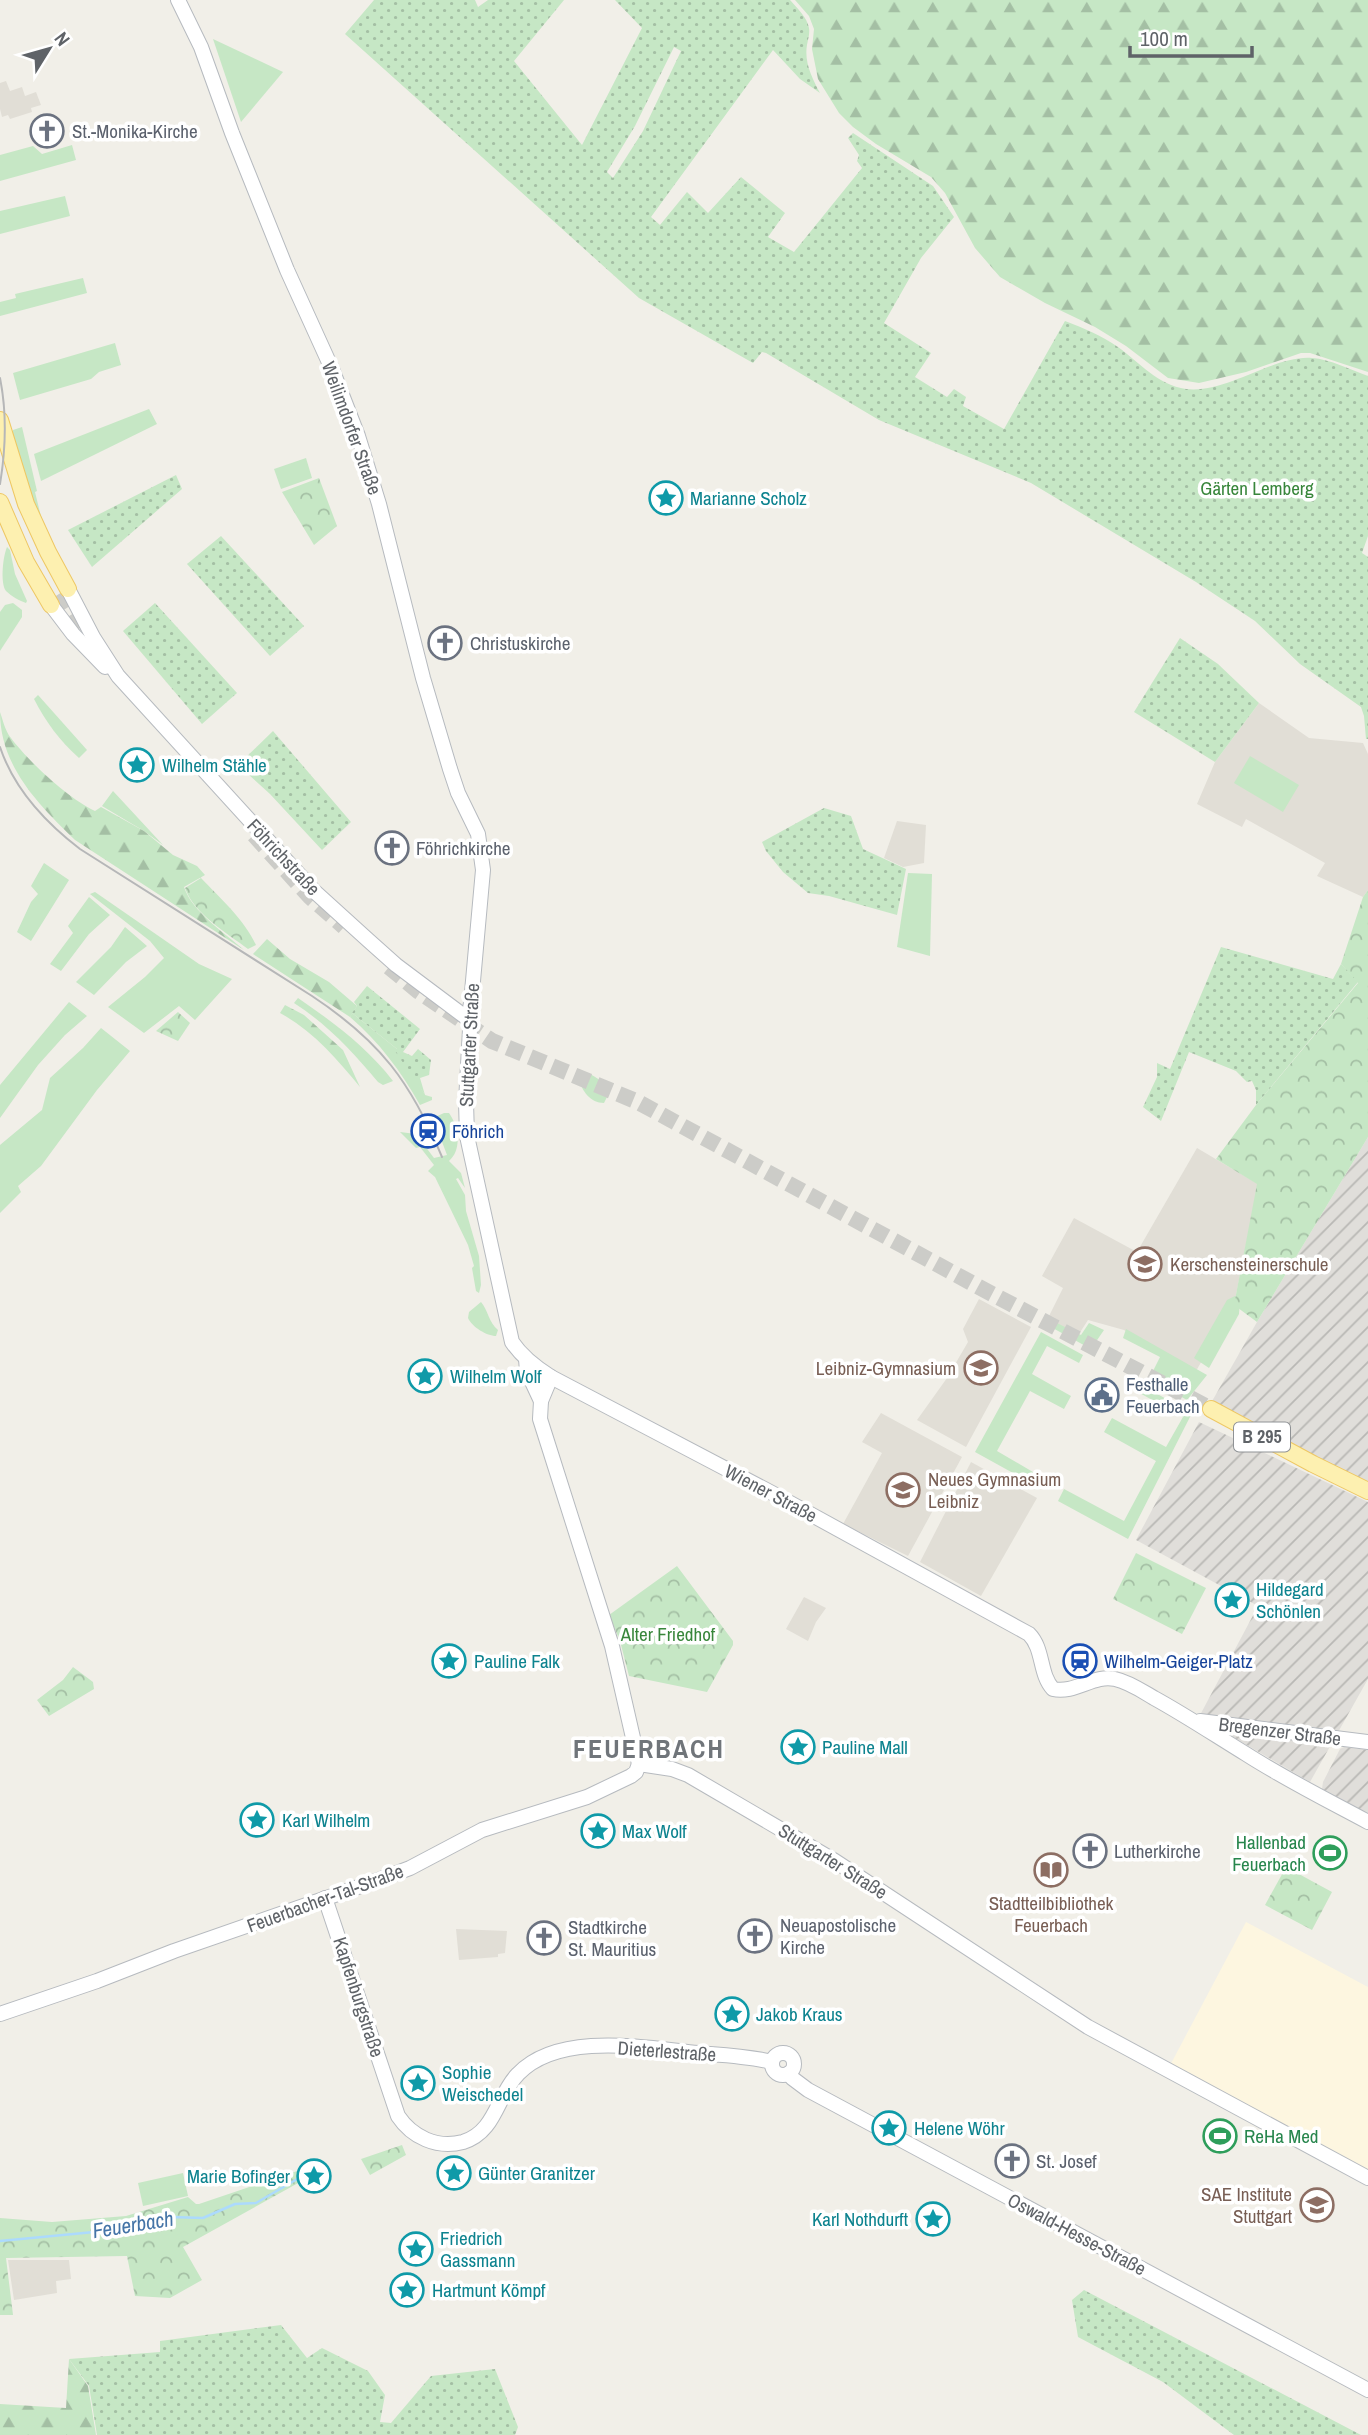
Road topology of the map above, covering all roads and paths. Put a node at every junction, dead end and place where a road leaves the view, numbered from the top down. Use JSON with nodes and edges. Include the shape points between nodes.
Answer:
{"nodes":[{"id":1,"x":178,"y":0,"type":"edge"},
{"id":2,"x":0,"y":421,"type":"edge"},
{"id":3,"x":0,"y":454,"type":"edge"},
{"id":4,"x":0,"y":502,"type":"edge"},
{"id":5,"x":73,"y":616,"type":"junction"},
{"id":6,"x":483,"y":870,"type":"joint"},
{"id":7,"x":467,"y":1019,"type":"junction"},
{"id":8,"x":512,"y":1342,"type":"joint"},
{"id":9,"x":526,"y":1359,"type":"junction"},
{"id":10,"x":551,"y":1377,"type":"junction"},
{"id":11,"x":541,"y":1402,"type":"junction"},
{"id":12,"x":1211,"y":1409,"type":"tunnel mouth"},
{"id":13,"x":1368,"y":1491,"type":"edge"},
{"id":14,"x":1192,"y":1719,"type":"junction"},
{"id":15,"x":1232,"y":1726,"type":"junction"},
{"id":16,"x":1368,"y":1742,"type":"edge"},
{"id":17,"x":1247,"y":1755,"type":"junction"},
{"id":18,"x":639,"y":1764,"type":"junction"},
{"id":19,"x":1368,"y":1822,"type":"edge"},
{"id":20,"x":325,"y":1898,"type":"junction"},
{"id":21,"x":0,"y":2014,"type":"edge"},
{"id":22,"x":732,"y":2055,"type":"joint"},
{"id":23,"x":523,"y":2068,"type":"joint"},
{"id":24,"x":1368,"y":2178,"type":"edge"},
{"id":25,"x":1368,"y":2390,"type":"edge"}],
"edges":[{"from":1,"to":6,"type":"street","name":"Weilimdorfer Straße","via":[[358,436],[450,769],[478,834]]},
{"from":2,"to":5,"type":"main road","via":[[26,504]]},
{"from":3,"to":5,"type":"main road","name":"Föhrichstraße","via":[[21,519]]},
{"from":4,"to":5,"type":"main road","via":[[26,562]]},
{"from":5,"to":7,"type":"street","name":"Föhrichstraße","via":[[118,676],[314,891],[396,965]]},
{"from":6,"to":7,"type":"street","name":"Stuttgarter Straße"},
{"from":7,"to":8,"type":"street","name":"Stuttgarter Straße","via":[[467,1136]]},
{"from":8,"to":9,"type":"street","name":"Wiener Straße"},
{"from":9,"to":10,"type":"street","name":"Wiener Straße"},
{"from":9,"to":11,"type":"street"},
{"from":10,"to":11,"type":"street"},
{"from":10,"to":14,"type":"street","name":"Wiener Straße","via":[[1029,1634],[1053,1689],[1113,1678]]},
{"from":11,"to":18,"type":"street","via":[[540,1419],[612,1646]]},
{"from":12,"to":13,"type":"main road","number":"B 295"},
{"from":14,"to":15,"type":"street","name":"Bregenzer Straße"},
{"from":14,"to":17,"type":"street"},
{"from":15,"to":16,"type":"street","name":"Bregenzer Straße"},
{"from":15,"to":17,"type":"street"},
{"from":17,"to":19,"type":"street"},
{"from":18,"to":20,"type":"street","name":"Feuerbacher-Tal-Straße","via":[[631,1776],[587,1797],[482,1830],[410,1868]]},
{"from":18,"to":24,"type":"street","name":"Stuttgarter Straße","via":[[688,1775],[835,1861],[1088,2027]]},
{"from":20,"to":21,"type":"street","name":"Feuerbacher-Tal-Straße"},
{"from":20,"to":23,"type":"street","name":"Kapfenburgstraße","via":[[398,2116],[413,2132],[435,2142],[458,2143],[475,2136],[490,2123]]},
{"from":22,"to":23,"type":"street","name":"Dieterlestraße","via":[[624,2045],[567,2050]]},
{"from":22,"to":25,"type":"street","name":"Oswald-Hesse-Straße","via":[[772,2062],[780,2053],[791,2056],[794,2065],[789,2073],[808,2090]]}]}
